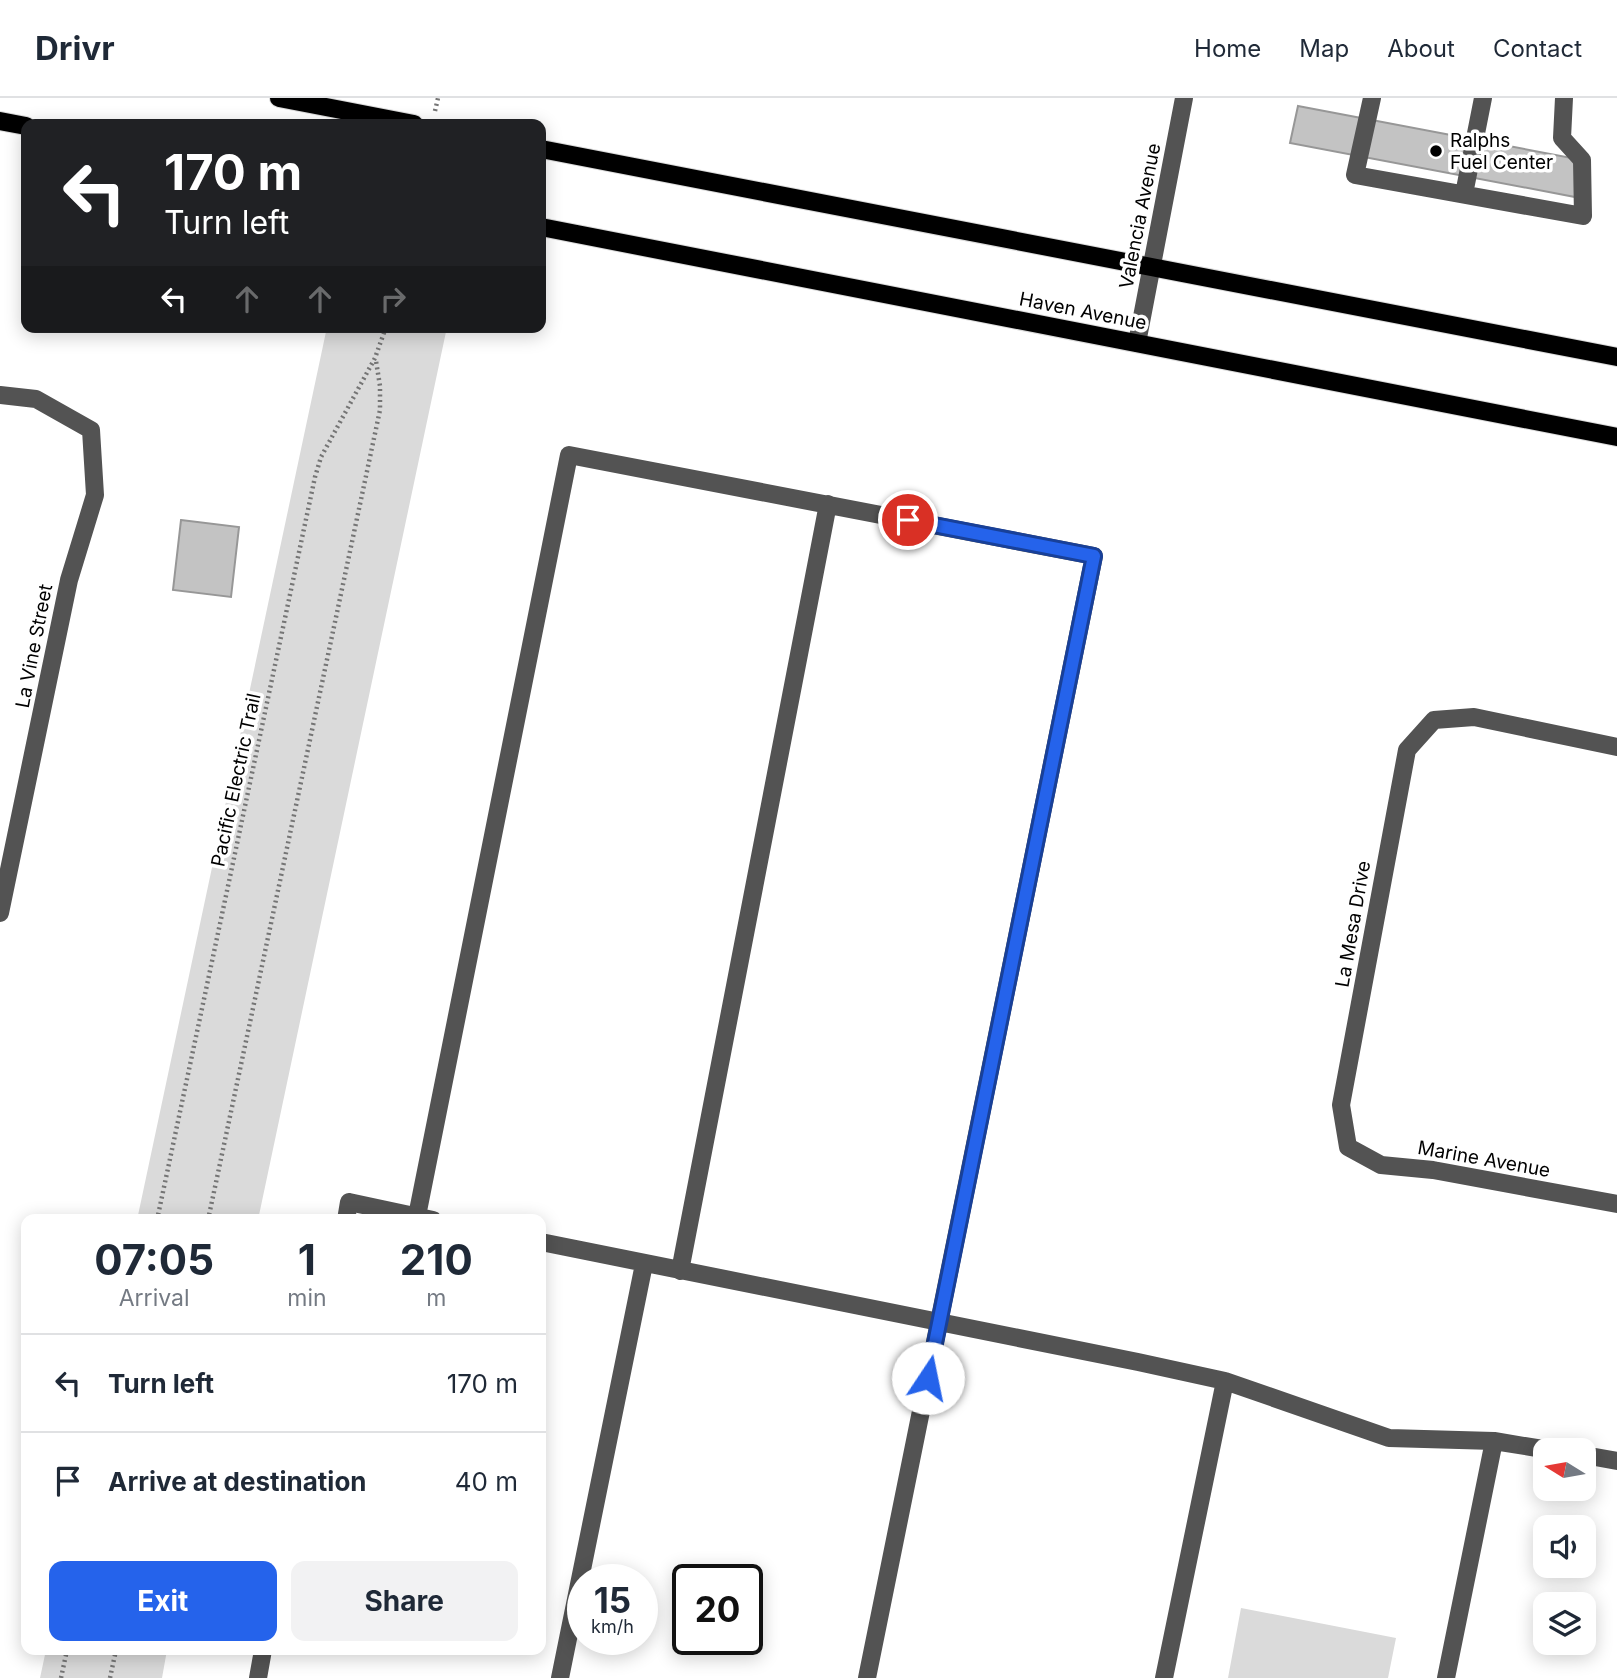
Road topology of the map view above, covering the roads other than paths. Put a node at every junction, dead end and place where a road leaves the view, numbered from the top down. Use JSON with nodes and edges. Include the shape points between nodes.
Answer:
{"nodes":[{"id":1,"x":279,"y":98,"type":"edge"},
{"id":2,"x":1184,"y":98,"type":"edge"},
{"id":3,"x":1372,"y":98,"type":"edge"},
{"id":4,"x":1483,"y":98,"type":"edge"},
{"id":5,"x":1564,"y":98,"type":"edge"},
{"id":6,"x":388,"y":119,"type":"edge"},
{"id":7,"x":0,"y":121,"type":"edge"},
{"id":8,"x":21,"y":125,"type":"edge"},
{"id":9,"x":546,"y":150,"type":"edge"},
{"id":10,"x":1464,"y":194,"type":"junction"},
{"id":11,"x":546,"y":227,"type":"edge"},
{"id":12,"x":1151,"y":266,"type":"junction"},
{"id":13,"x":1137,"y":343,"type":"junction"},
{"id":14,"x":1617,"y":357,"type":"edge"},
{"id":15,"x":0,"y":395,"type":"edge"},
{"id":16,"x":1617,"y":437,"type":"edge"},
{"id":17,"x":828,"y":504,"type":"junction"},
{"id":18,"x":1617,"y":747,"type":"edge"},
{"id":19,"x":0,"y":822,"type":"edge"},
{"id":20,"x":19,"y":826,"type":"junction"},
{"id":21,"x":0,"y":913,"type":"edge"},
{"id":22,"x":1348,"y":1147,"type":"joint"},
{"id":23,"x":1617,"y":1204,"type":"edge"},
{"id":24,"x":347,"y":1214,"type":"edge"},
{"id":25,"x":406,"y":1214,"type":"edge"},
{"id":26,"x":426,"y":1214,"type":"edge"},
{"id":27,"x":546,"y":1243,"type":"edge"},
{"id":28,"x":644,"y":1264,"type":"junction"},
{"id":29,"x":680,"y":1271,"type":"junction"},
{"id":30,"x":939,"y":1323,"type":"junction"},
{"id":31,"x":1224,"y":1381,"type":"junction"},
{"id":32,"x":1494,"y":1441,"type":"junction"},
{"id":33,"x":1533,"y":1447,"type":"edge"},
{"id":34,"x":1596,"y":1457,"type":"edge"},
{"id":35,"x":1617,"y":1461,"type":"edge"},
{"id":36,"x":262,"y":1655,"type":"edge"},
{"id":37,"x":258,"y":1678,"type":"edge"},
{"id":38,"x":560,"y":1678,"type":"edge"},
{"id":39,"x":867,"y":1678,"type":"edge"},
{"id":40,"x":1164,"y":1678,"type":"edge"},
{"id":41,"x":1446,"y":1678,"type":"edge"}],
"edges":[{"from":1,"to":6,"type":"main road"},
{"from":2,"to":12,"type":"street","name":"Valencia Avenue"},
{"from":3,"to":10,"type":"street","via":[[1355,175]]},
{"from":4,"to":10,"type":"street"},
{"from":5,"to":10,"type":"street","via":[[1562,138],[1582,160],[1583,216]]},
{"from":7,"to":8,"type":"main road"},
{"from":9,"to":12,"type":"main road"},
{"from":11,"to":13,"type":"main road","name":"Haven Avenue"},
{"from":12,"to":13,"type":"street","name":"Valencia Avenue"},
{"from":12,"to":14,"type":"main road"},
{"from":13,"to":16,"type":"main road","name":"Haven Avenue"},
{"from":15,"to":20,"type":"street","name":"La Vine Street","via":[[36,399],[91,430],[95,495],[69,580]]},
{"from":17,"to":26,"type":"street","via":[[569,455]]},
{"from":17,"to":29,"type":"street"},
{"from":17,"to":30,"type":"street","via":[[1094,556]]},
{"from":18,"to":22,"type":"street","name":"La Mesa Drive","via":[[1474,717],[1434,720],[1407,750],[1341,1105]]},
{"from":19,"to":20,"type":"street"},
{"from":20,"to":21,"type":"street","name":"La Vine Street"},
{"from":22,"to":23,"type":"street","name":"Marine Avenue","via":[[1381,1165],[1433,1170]]},
{"from":24,"to":25,"type":"street","via":[[349,1202]]},
{"from":27,"to":28,"type":"street"},
{"from":28,"to":29,"type":"street"},
{"from":28,"to":38,"type":"street"},
{"from":29,"to":30,"type":"street"},
{"from":30,"to":31,"type":"street"},
{"from":30,"to":39,"type":"street"},
{"from":31,"to":32,"type":"street","via":[[1389,1437]]},
{"from":31,"to":40,"type":"street"},
{"from":32,"to":33,"type":"street"},
{"from":32,"to":41,"type":"street"},
{"from":34,"to":35,"type":"street"},
{"from":36,"to":37,"type":"street"}]}
